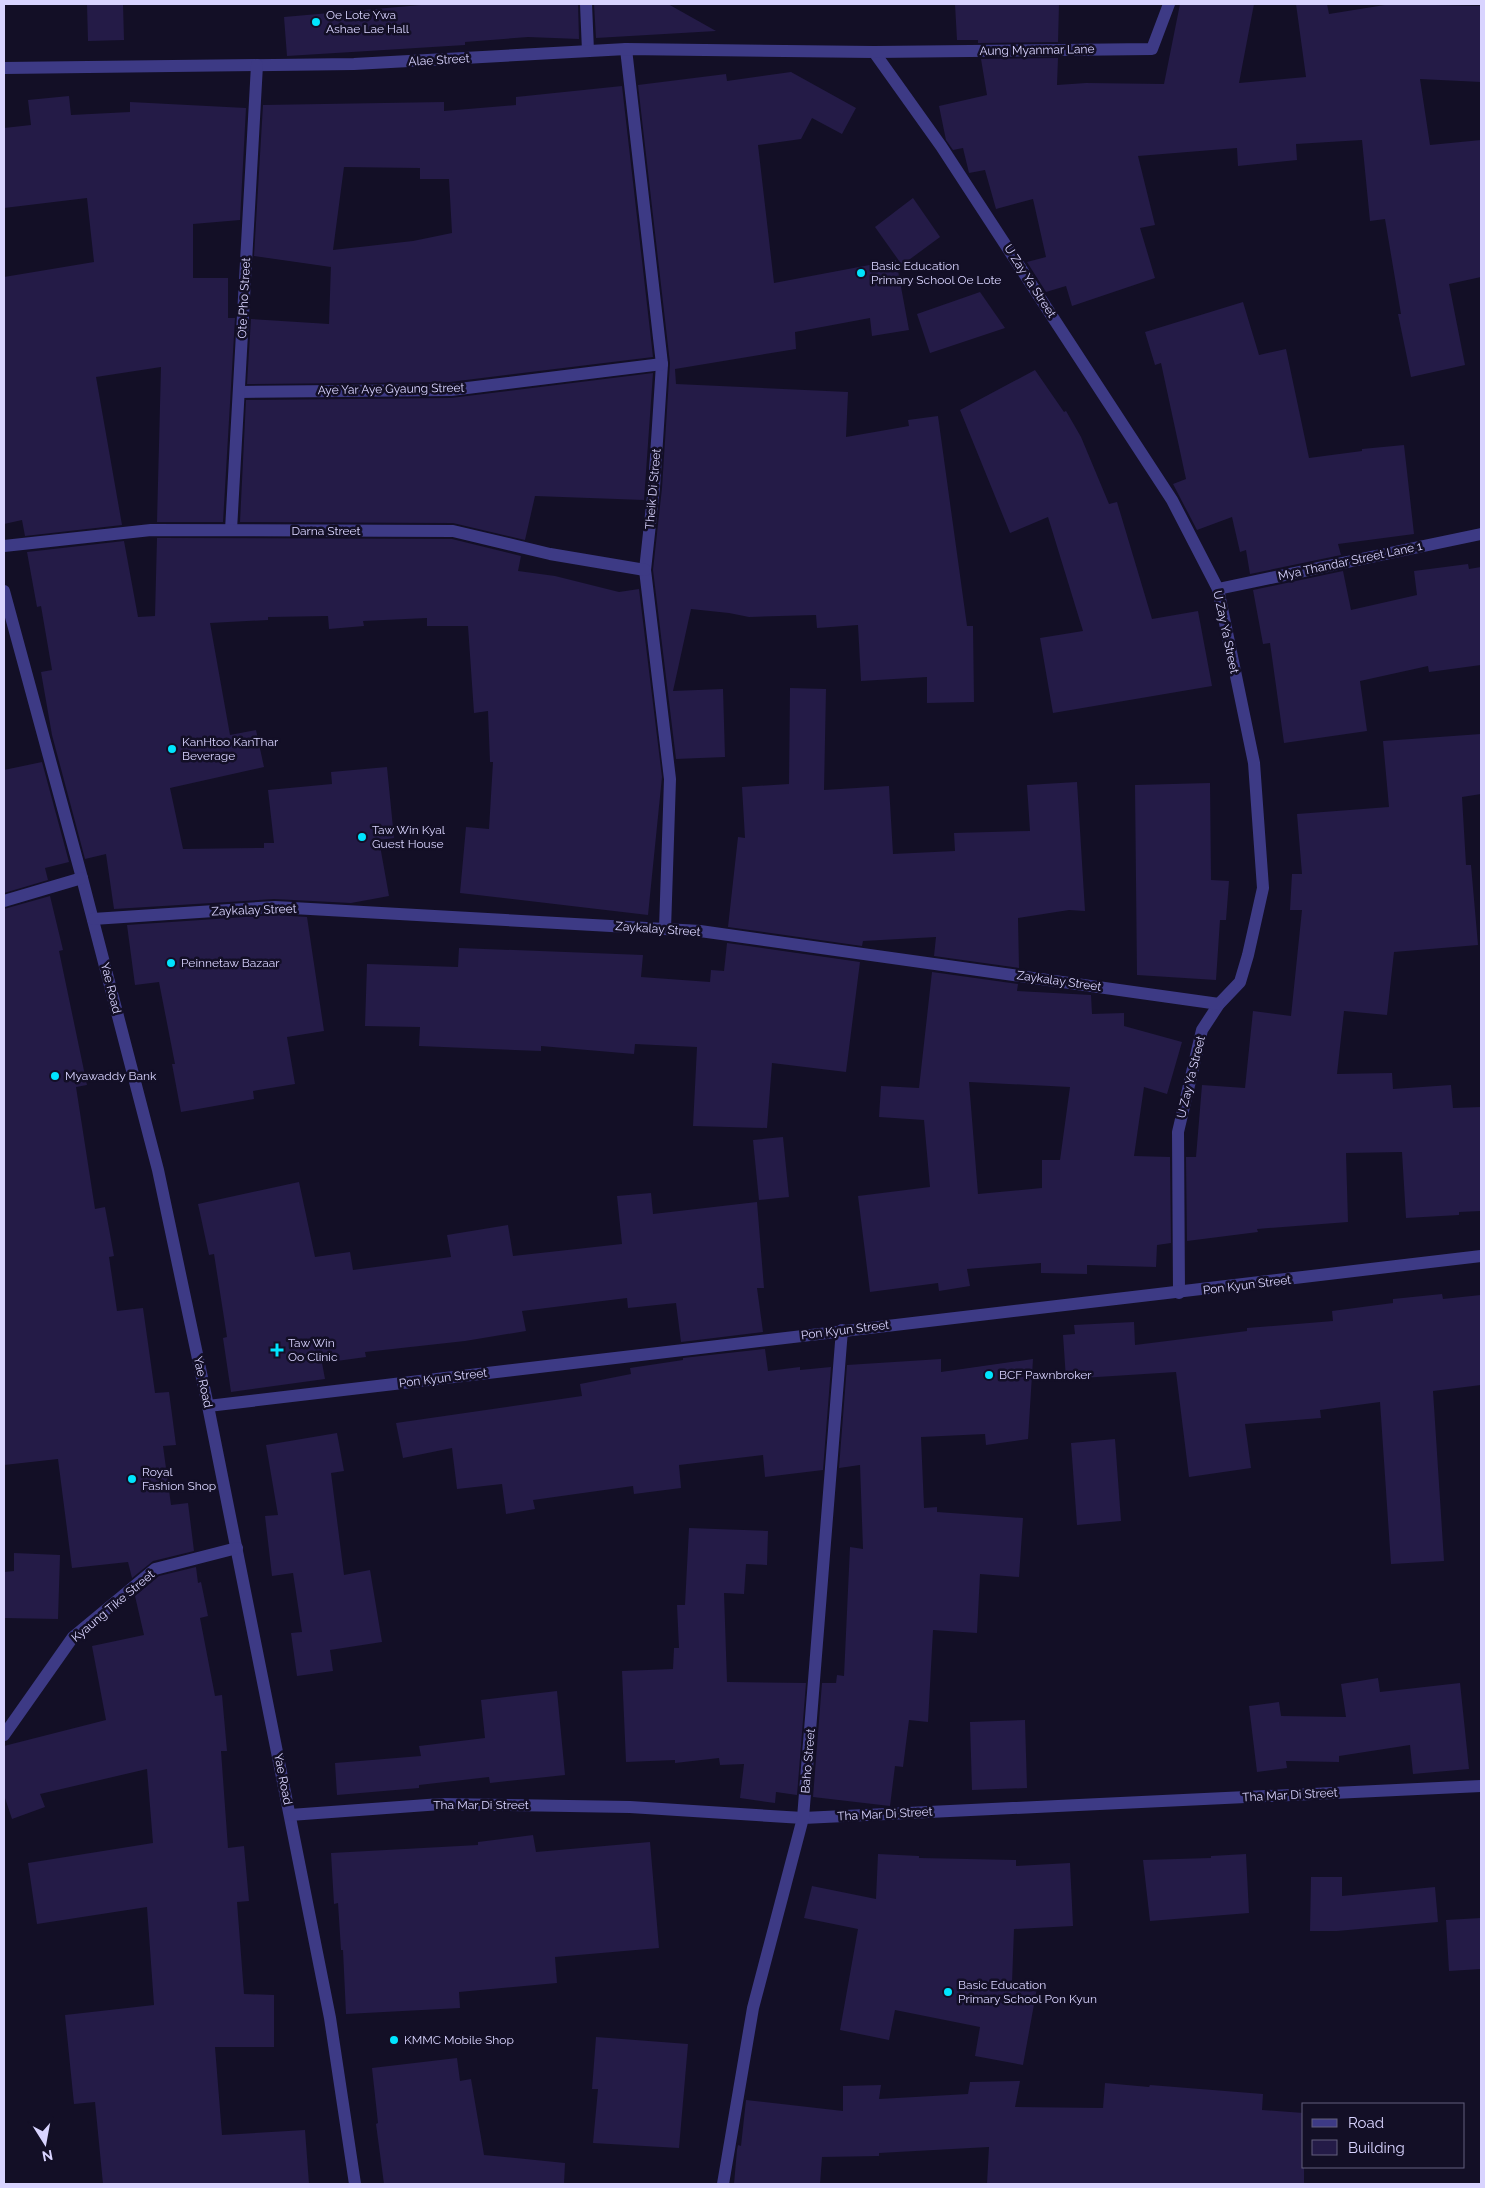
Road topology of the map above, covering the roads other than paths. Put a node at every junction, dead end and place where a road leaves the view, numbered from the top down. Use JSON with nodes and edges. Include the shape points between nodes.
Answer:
{"nodes":[{"id":1,"x":586,"y":4,"type":"edge"},
{"id":2,"x":1169,"y":4,"type":"edge"},
{"id":3,"x":626,"y":49,"type":"junction"},
{"id":4,"x":588,"y":51,"type":"junction"},
{"id":5,"x":874,"y":52,"type":"junction"},
{"id":6,"x":257,"y":65,"type":"junction"},
{"id":7,"x":4,"y":68,"type":"edge"},
{"id":8,"x":662,"y":364,"type":"junction"},
{"id":9,"x":239,"y":392,"type":"junction"},
{"id":10,"x":232,"y":530,"type":"junction"},
{"id":11,"x":1481,"y":534,"type":"edge"},
{"id":12,"x":4,"y":546,"type":"edge"},
{"id":13,"x":645,"y":570,"type":"junction"},
{"id":14,"x":1218,"y":589,"type":"junction"},
{"id":15,"x":4,"y":591,"type":"edge"},
{"id":16,"x":82,"y":878,"type":"junction"},
{"id":17,"x":4,"y":901,"type":"edge"},
{"id":18,"x":93,"y":919,"type":"junction"},
{"id":19,"x":666,"y":929,"type":"junction"},
{"id":20,"x":1219,"y":1004,"type":"junction"},
{"id":21,"x":1481,"y":1256,"type":"edge"},
{"id":22,"x":1179,"y":1293,"type":"junction"},
{"id":23,"x":842,"y":1330,"type":"junction"},
{"id":24,"x":208,"y":1406,"type":"junction"},
{"id":25,"x":237,"y":1548,"type":"junction"},
{"id":26,"x":4,"y":1735,"type":"edge"},
{"id":27,"x":1481,"y":1786,"type":"edge"},
{"id":28,"x":290,"y":1815,"type":"junction"},
{"id":29,"x":803,"y":1818,"type":"junction"},
{"id":30,"x":355,"y":2184,"type":"edge"},
{"id":31,"x":722,"y":2184,"type":"edge"}],
"edges":[{"from":1,"to":4,"type":"street"},
{"from":2,"to":5,"type":"street","name":"Aung Myanmar Lane","via":[[1152,49]]},
{"from":3,"to":4,"type":"street","name":"Alae Street"},
{"from":3,"to":5,"type":"street","name":"Alae Street"},
{"from":3,"to":8,"type":"street","name":"Theik Di Street"},
{"from":4,"to":6,"type":"street","name":"Alae Street","via":[[354,64]]},
{"from":5,"to":14,"type":"street","name":"U Zay Ya Street","via":[[941,146],[1172,500]]},
{"from":6,"to":7,"type":"street","name":"Alae Street"},
{"from":6,"to":9,"type":"street","name":"Ote Pho Street"},
{"from":8,"to":9,"type":"street","name":"Aye Yar Aye Gyaung Street","via":[[451,390]]},
{"from":8,"to":13,"type":"street","name":"Theik Di Street"},
{"from":9,"to":10,"type":"street","name":"Ote Pho Street"},
{"from":10,"to":12,"type":"street","name":"Darna Street","via":[[151,530]]},
{"from":10,"to":13,"type":"street","name":"Darna Street","via":[[453,531],[550,554]]},
{"from":11,"to":14,"type":"street","name":"Mya Thandar Street Lane 1"},
{"from":13,"to":19,"type":"street","name":"Theik Di Street","via":[[670,779]]},
{"from":14,"to":20,"type":"street","name":"U Zay Ya Street","via":[[1254,763],[1263,888],[1240,982]]},
{"from":15,"to":16,"type":"street","name":"Yae Road"},
{"from":16,"to":17,"type":"street"},
{"from":16,"to":18,"type":"street","name":"Yae Road"},
{"from":18,"to":19,"type":"street","name":"Zaykalay Street","via":[[275,907]]},
{"from":18,"to":24,"type":"street","name":"Yae Road","via":[[158,1170]]},
{"from":19,"to":20,"type":"street","name":"Zaykalay Street","via":[[700,931]]},
{"from":20,"to":22,"type":"street","name":"U Zay Ya Street","via":[[1202,1030],[1178,1132]]},
{"from":21,"to":22,"type":"street","name":"Pon Kyun Street"},
{"from":22,"to":23,"type":"street","name":"Pon Kyun Street"},
{"from":23,"to":24,"type":"street","name":"Pon Kyun Street"},
{"from":23,"to":29,"type":"street","name":"Baho Street"},
{"from":24,"to":25,"type":"street","name":"Yae Road"},
{"from":25,"to":26,"type":"street","name":"Kyaung Tike Street","via":[[155,1569],[73,1637]]},
{"from":25,"to":28,"type":"street","name":"Yae Road"},
{"from":27,"to":29,"type":"street","name":"Tha Mar Di Street"},
{"from":28,"to":29,"type":"street","name":"Tha Mar Di Street","via":[[441,1804],[630,1807]]},
{"from":28,"to":30,"type":"street","name":"Yae Road","via":[[330,2018]]},
{"from":29,"to":31,"type":"street","name":"Baho Street","via":[[753,2008]]}]}
